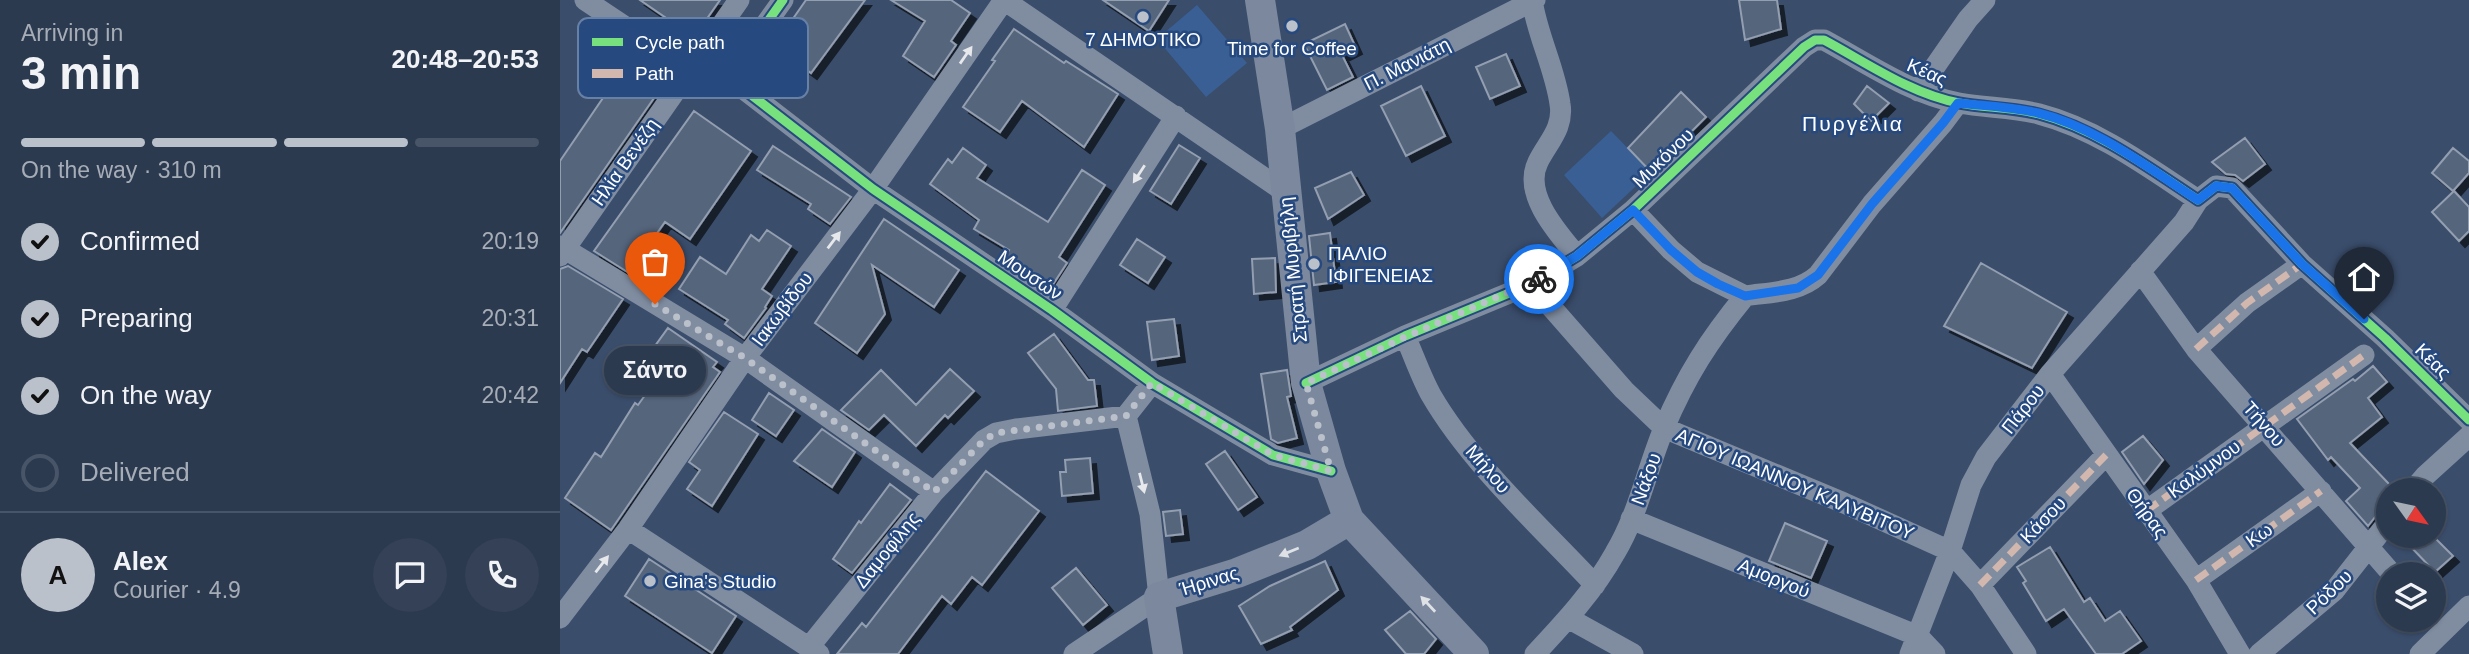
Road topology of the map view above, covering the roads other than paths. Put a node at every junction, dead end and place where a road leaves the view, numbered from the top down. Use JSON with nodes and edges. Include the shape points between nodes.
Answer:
{"nodes":[{"id":1,"x":585,"y":0,"type":"edge"},
{"id":2,"x":739,"y":0,"type":"edge"},
{"id":3,"x":783,"y":0,"type":"edge"},
{"id":4,"x":1004,"y":0,"type":"edge"},
{"id":5,"x":1260,"y":0,"type":"edge"},
{"id":6,"x":1985,"y":0,"type":"edge"},
{"id":7,"x":1533,"y":1,"type":"edge"},
{"id":8,"x":612,"y":18,"type":"edge"},
{"id":9,"x":726,"y":18,"type":"edge"},
{"id":10,"x":770,"y":18,"type":"edge"},
{"id":11,"x":1804,"y":47,"type":"joint"},
{"id":12,"x":1918,"y":90,"type":"junction"},
{"id":13,"x":670,"y":98,"type":"edge"},
{"id":14,"x":755,"y":98,"type":"edge"},
{"id":15,"x":1958,"y":103,"type":"junction"},
{"id":16,"x":1176,"y":116,"type":"junction"},
{"id":17,"x":1280,"y":129,"type":"junction"},
{"id":18,"x":873,"y":189,"type":"junction"},
{"id":19,"x":1285,"y":192,"type":"junction"},
{"id":20,"x":2198,"y":200,"type":"junction"},
{"id":21,"x":1633,"y":210,"type":"junction"},
{"id":22,"x":562,"y":251,"type":"edge"},
{"id":23,"x":1577,"y":256,"type":"junction"},
{"id":24,"x":2302,"y":264,"type":"junction"},
{"id":25,"x":2140,"y":271,"type":"junction"},
{"id":26,"x":1531,"y":284,"type":"junction"},
{"id":27,"x":1745,"y":296,"type":"junction"},
{"id":28,"x":1052,"y":310,"type":"junction"},
{"id":29,"x":1405,"y":337,"type":"junction"},
{"id":30,"x":2196,"y":349,"type":"junction"},
{"id":31,"x":2364,"y":355,"type":"dead end"},
{"id":32,"x":745,"y":358,"type":"junction"},
{"id":33,"x":2050,"y":374,"type":"junction"},
{"id":34,"x":1152,"y":383,"type":"junction"},
{"id":35,"x":1306,"y":383,"type":"junction"},
{"id":36,"x":1126,"y":416,"type":"junction"},
{"id":37,"x":2469,"y":420,"type":"edge"},
{"id":38,"x":2265,"y":426,"type":"junction"},
{"id":39,"x":1664,"y":428,"type":"junction"},
{"id":40,"x":2469,"y":436,"type":"edge"},
{"id":41,"x":2106,"y":455,"type":"junction"},
{"id":42,"x":1331,"y":471,"type":"junction"},
{"id":43,"x":2423,"y":478,"type":"edge"},
{"id":44,"x":2321,"y":491,"type":"junction"},
{"id":45,"x":934,"y":492,"type":"junction"},
{"id":46,"x":2146,"y":511,"type":"junction"},
{"id":47,"x":1631,"y":519,"type":"junction"},
{"id":48,"x":1349,"y":520,"type":"junction"},
{"id":49,"x":628,"y":529,"type":"junction"},
{"id":50,"x":2376,"y":539,"type":"edge"},
{"id":51,"x":2370,"y":547,"type":"junction"},
{"id":52,"x":1950,"y":551,"type":"junction"},
{"id":53,"x":2382,"y":562,"type":"edge"},
{"id":54,"x":2196,"y":580,"type":"junction"},
{"id":55,"x":1595,"y":585,"type":"junction"},
{"id":56,"x":1980,"y":585,"type":"junction"},
{"id":57,"x":1159,"y":597,"type":"junction"},
{"id":58,"x":2469,"y":606,"type":"edge"},
{"id":59,"x":560,"y":618,"type":"edge"},
{"id":60,"x":1568,"y":618,"type":"junction"},
{"id":61,"x":2446,"y":620,"type":"edge"},
{"id":62,"x":2433,"y":632,"type":"edge"},
{"id":63,"x":1914,"y":645,"type":"edge"},
{"id":64,"x":814,"y":650,"type":"edge"},
{"id":65,"x":1074,"y":654,"type":"edge"},
{"id":66,"x":1168,"y":654,"type":"edge"},
{"id":67,"x":1474,"y":654,"type":"edge"},
{"id":68,"x":1535,"y":654,"type":"edge"},
{"id":69,"x":1633,"y":654,"type":"edge"},
{"id":70,"x":1935,"y":654,"type":"edge"},
{"id":71,"x":2026,"y":654,"type":"edge"},
{"id":72,"x":2240,"y":654,"type":"edge"},
{"id":73,"x":2259,"y":654,"type":"edge"},
{"id":74,"x":2420,"y":654,"type":"edge"}],
"edges":[{"from":1,"to":8,"type":"street"},
{"from":2,"to":9,"type":"street","name":"Ηλία Βενέζη"},
{"from":3,"to":10,"type":"street"},
{"from":4,"to":16,"type":"street"},
{"from":18,"to":4,"type":"street","name":"Ιακωβίδου","one_way":true},
{"from":5,"to":17,"type":"main road","name":"Στρατή Μυριβήλη"},
{"from":6,"to":12,"type":"street"},
{"from":7,"to":17,"type":"street","name":"Π. Μανιάτη"},
{"from":7,"to":23,"type":"street","via":[[1560,105],[1559,125],[1536,164],[1533,186],[1555,229]]},
{"from":11,"to":12,"type":"street","name":"Κέας","via":[[1824,40]]},
{"from":11,"to":21,"type":"street","name":"Μυκόνου"},
{"from":12,"to":15,"type":"street","name":"Κέας"},
{"from":13,"to":22,"type":"street","name":"Ηλία Βενέζη"},
{"from":14,"to":18,"type":"street","name":"Μουσών"},
{"from":15,"to":20,"type":"street","name":"Κέας","via":[[2038,113],[2085,131]]},
{"from":15,"to":27,"type":"street","via":[[1818,275],[1798,288]]},
{"from":16,"to":19,"type":"street"},
{"from":16,"to":28,"type":"street","one_way":true},
{"from":17,"to":19,"type":"main road","name":"Στρατή Μυριβήλη"},
{"from":18,"to":28,"type":"street","name":"Μουσών"},
{"from":32,"to":18,"type":"street","name":"Ιακωβίδου","one_way":true},
{"from":19,"to":35,"type":"main road","name":"Στρατή Μυριβήλη"},
{"from":20,"to":24,"type":"street","name":"Κέας","via":[[2216,186],[2232,188]]},
{"from":20,"to":25,"type":"street","name":"Πάρου"},
{"from":21,"to":23,"type":"street","name":"Μυκόνου"},
{"from":21,"to":27,"type":"street","via":[[1697,272]]},
{"from":22,"to":32,"type":"street"},
{"from":23,"to":26,"type":"street","name":"Μυκόνου"},
{"from":24,"to":30,"type":"street","via":[[2247,303]]},
{"from":24,"to":37,"type":"street","name":"Κέας"},
{"from":25,"to":30,"type":"street","name":"Τήνου"},
{"from":25,"to":33,"type":"street","name":"Πάρου"},
{"from":26,"to":29,"type":"street","name":"Μυκόνου"},
{"from":26,"to":39,"type":"street","name":"ΑΓΙΟΥ ΙΩΑΝΝΟΥ ΚΑΛΥΒΙΤΟΥ","via":[[1624,390]]},
{"from":27,"to":39,"type":"street","name":"Νάξου","via":[[1712,336]]},
{"from":28,"to":34,"type":"street","name":"Μουσών"},
{"from":29,"to":35,"type":"street","name":"Μυκόνου"},
{"from":29,"to":55,"type":"street","name":"Μήλου","via":[[1430,394],[1455,431]]},
{"from":30,"to":38,"type":"street","name":"Τήνου"},
{"from":31,"to":38,"type":"street","name":"Καλύμνου"},
{"from":32,"to":45,"type":"street"},
{"from":32,"to":49,"type":"street","name":"Ιακωβίδου"},
{"from":33,"to":41,"type":"street","name":"Θήρας"},
{"from":33,"to":52,"type":"street","name":"Πάρου","via":[[1986,457],[1971,485]]},
{"from":34,"to":36,"type":"street"},
{"from":34,"to":42,"type":"street","name":"Μουσών","via":[[1273,455]]},
{"from":35,"to":42,"type":"main road","name":"Στρατή Μυριβήλη"},
{"from":36,"to":45,"type":"street","name":"Δαμοφίλης","via":[[996,433]]},
{"from":36,"to":57,"type":"street","one_way":true,"via":[[1150,514]]},
{"from":38,"to":44,"type":"street","name":"Τήνου"},
{"from":38,"to":46,"type":"street","name":"Καλύμνου"},
{"from":39,"to":47,"type":"street","name":"Νάξου"},
{"from":39,"to":52,"type":"street","name":"ΑΓΙΟΥ ΙΩΑΝΝΟΥ ΚΑΛΥΒΙΤΟΥ"},
{"from":40,"to":43,"type":"street"},
{"from":41,"to":46,"type":"street","name":"Θήρας"},
{"from":41,"to":56,"type":"street","name":"Κάσου"},
{"from":42,"to":48,"type":"main road","name":"Στρατή Μυριβήλη"},
{"from":44,"to":51,"type":"street","name":"Τήνου"},
{"from":44,"to":54,"type":"street","name":"Κω"},
{"from":45,"to":64,"type":"street","name":"Δαμοφίλης"},
{"from":46,"to":54,"type":"street","name":"Θήρας"},
{"from":47,"to":55,"type":"street","name":"Νάξου"},
{"from":47,"to":63,"type":"street","name":"Αμοργού"},
{"from":48,"to":57,"type":"main road","name":"Ήρινας","one_way":true,"via":[[1307,545],[1261,564]]},
{"from":67,"to":48,"type":"main road","name":"Στρατή Μυριβήλη","one_way":true},
{"from":59,"to":49,"type":"street","name":"Ιακωβίδου","one_way":true},
{"from":49,"to":64,"type":"street"},
{"from":50,"to":51,"type":"street","name":"Ρόδου"},
{"from":51,"to":53,"type":"street","name":"Τήνου"},
{"from":51,"to":73,"type":"street","name":"Ρόδου","via":[[2334,590]]},
{"from":52,"to":56,"type":"street","name":"ΑΓΙΟΥ ΙΩΑΝΝΟΥ ΚΑΛΥΒΙΤΟΥ"},
{"from":52,"to":63,"type":"street","name":"Πάρου"},
{"from":54,"to":72,"type":"street","name":"Θήρας"},
{"from":55,"to":60,"type":"street","name":"Νάξου"},
{"from":56,"to":71,"type":"street","name":"ΑΓΙΟΥ ΙΩΑΝΝΟΥ ΚΑΛΥΒΙΤΟΥ"},
{"from":57,"to":65,"type":"street","name":"Ήρινας"},
{"from":57,"to":66,"type":"main road"},
{"from":58,"to":61,"type":"street"},
{"from":60,"to":68,"type":"street","name":"Νάξου"},
{"from":60,"to":69,"type":"street"},
{"from":62,"to":74,"type":"street"},
{"from":63,"to":70,"type":"street"}]}
